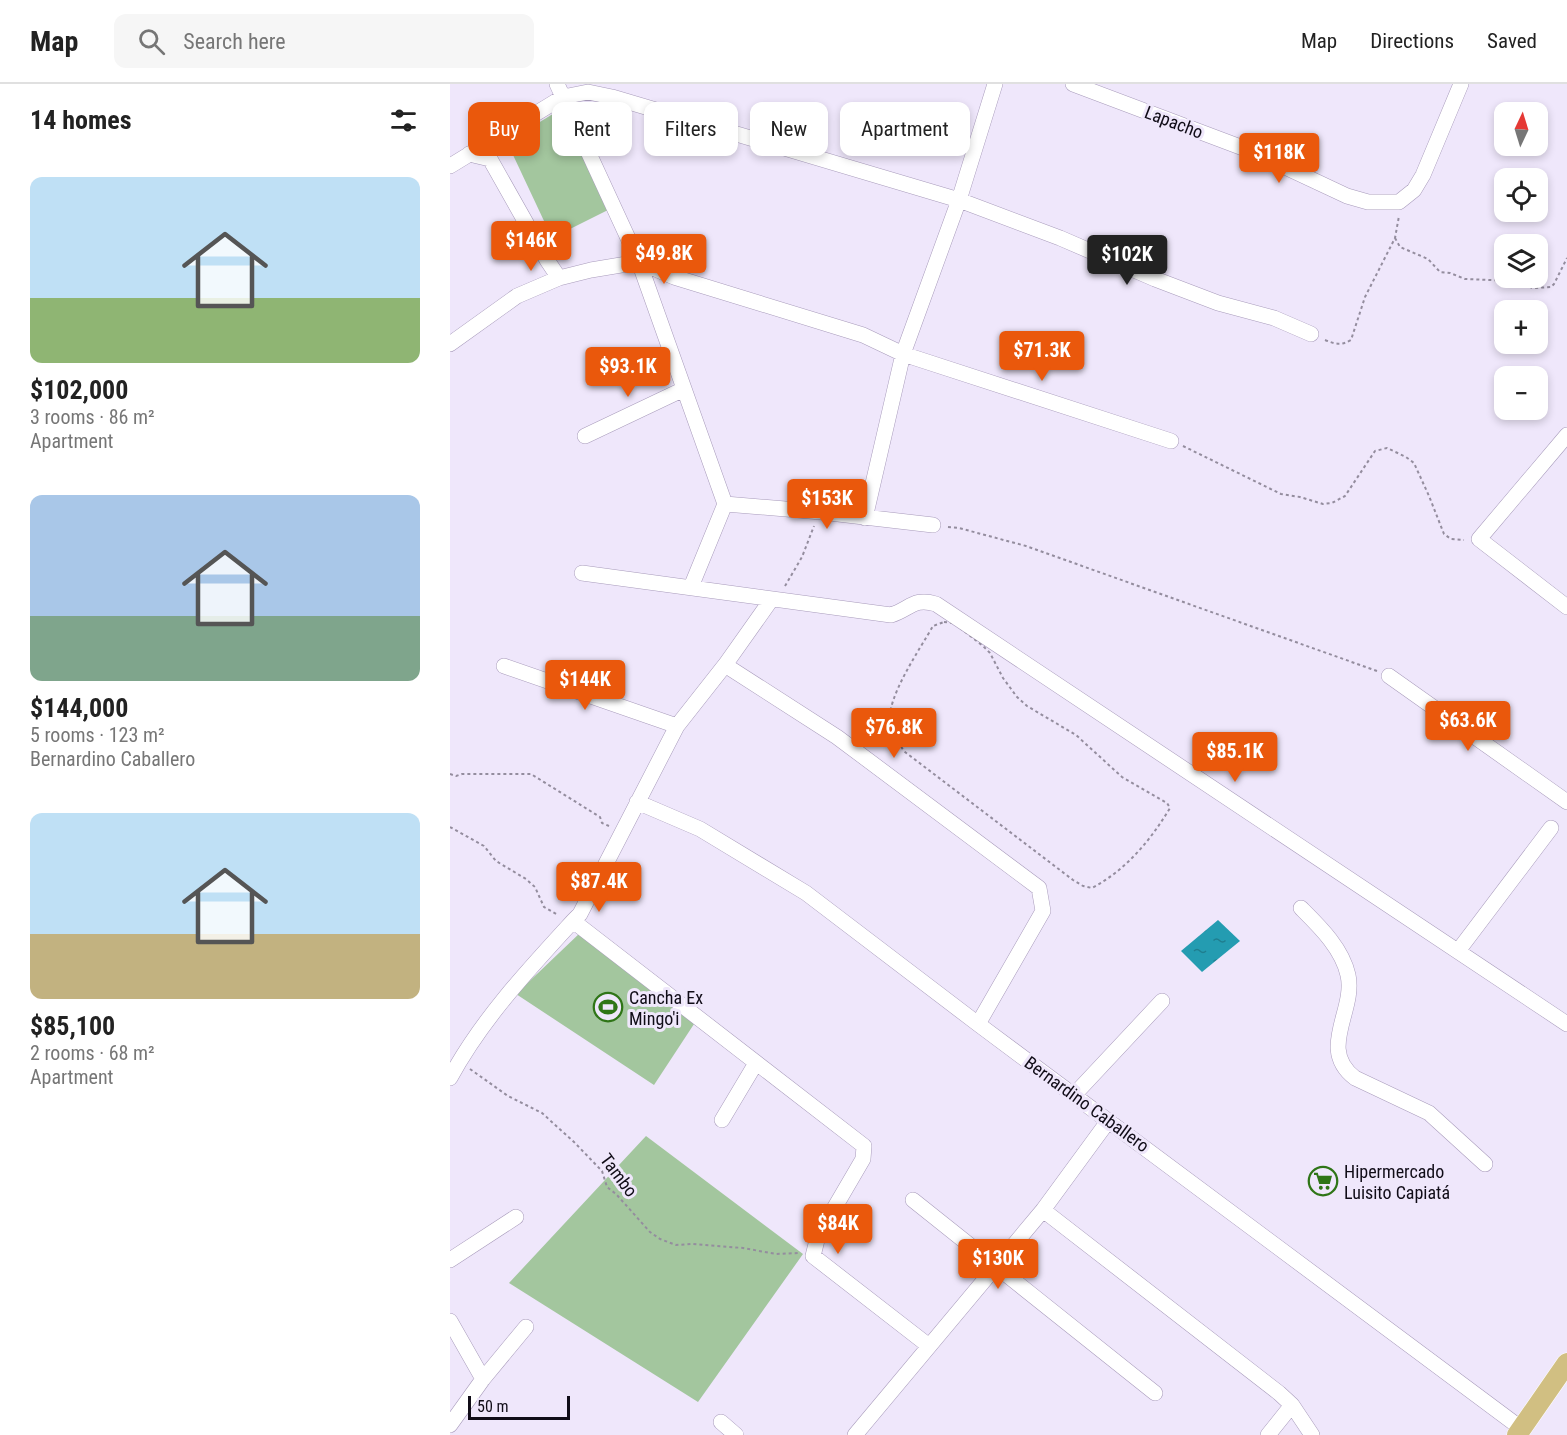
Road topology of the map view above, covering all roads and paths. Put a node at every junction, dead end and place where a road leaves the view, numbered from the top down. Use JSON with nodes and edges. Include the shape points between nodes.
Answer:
{"nodes":[{"id":1,"x":995,"y":84,"type":"edge"},
{"id":2,"x":1073,"y":84,"type":"edge"},
{"id":3,"x":1461,"y":84,"type":"edge"},
{"id":4,"x":560,"y":91,"type":"edge"},
{"id":5,"x":540,"y":105,"type":"edge"},
{"id":6,"x":468,"y":155,"type":"edge"},
{"id":7,"x":477,"y":156,"type":"edge"},
{"id":8,"x":450,"y":166,"type":"edge"},
{"id":9,"x":959,"y":201,"type":"junction"},
{"id":10,"x":1398,"y":224,"type":"dead end"},
{"id":11,"x":1395,"y":238,"type":"junction"},
{"id":12,"x":1567,"y":258,"type":"edge"},
{"id":13,"x":639,"y":262,"type":"junction"},
{"id":14,"x":559,"y":278,"type":"junction"},
{"id":15,"x":1311,"y":334,"type":"joint"},
{"id":16,"x":450,"y":344,"type":"edge"},
{"id":17,"x":903,"y":354,"type":"junction"},
{"id":18,"x":684,"y":389,"type":"junction"},
{"id":19,"x":1567,"y":435,"type":"edge"},
{"id":20,"x":585,"y":436,"type":"dead end"},
{"id":21,"x":1171,"y":441,"type":"joint"},
{"id":22,"x":725,"y":504,"type":"junction"},
{"id":23,"x":821,"y":512,"type":"junction"},
{"id":24,"x":865,"y":518,"type":"junction"},
{"id":25,"x":933,"y":525,"type":"joint"},
{"id":26,"x":1479,"y":539,"type":"junction"},
{"id":27,"x":582,"y":573,"type":"dead end"},
{"id":28,"x":691,"y":587,"type":"junction"},
{"id":29,"x":778,"y":600,"type":"junction"},
{"id":30,"x":1567,"y":607,"type":"edge"},
{"id":31,"x":725,"y":665,"type":"junction"},
{"id":32,"x":504,"y":666,"type":"dead end"},
{"id":33,"x":1389,"y":676,"type":"joint"},
{"id":34,"x":677,"y":726,"type":"junction"},
{"id":35,"x":450,"y":774,"type":"edge"},
{"id":36,"x":637,"y":802,"type":"junction"},
{"id":37,"x":1567,"y":802,"type":"edge"},
{"id":38,"x":1167,"y":803,"type":"joint"},
{"id":39,"x":450,"y":827,"type":"edge"},
{"id":40,"x":1551,"y":828,"type":"dead end"},
{"id":41,"x":622,"y":832,"type":"junction"},
{"id":42,"x":1300,"y":908,"type":"dead end"},
{"id":43,"x":576,"y":917,"type":"junction"},
{"id":44,"x":1458,"y":951,"type":"junction"},
{"id":45,"x":1162,"y":1001,"type":"dead end"},
{"id":46,"x":978,"y":1024,"type":"junction"},
{"id":47,"x":1567,"y":1024,"type":"edge"},
{"id":48,"x":460,"y":1059,"type":"junction"},
{"id":49,"x":756,"y":1063,"type":"junction"},
{"id":50,"x":450,"y":1078,"type":"edge"},
{"id":51,"x":1074,"y":1095,"type":"junction"},
{"id":52,"x":722,"y":1120,"type":"dead end"},
{"id":53,"x":1109,"y":1120,"type":"junction"},
{"id":54,"x":1485,"y":1164,"type":"dead end"},
{"id":55,"x":913,"y":1200,"type":"dead end"},
{"id":56,"x":1043,"y":1210,"type":"junction"},
{"id":57,"x":516,"y":1217,"type":"dead end"},
{"id":58,"x":813,"y":1256,"type":"junction"},
{"id":59,"x":450,"y":1260,"type":"edge"},
{"id":60,"x":996,"y":1266,"type":"junction"},
{"id":61,"x":450,"y":1321,"type":"edge"},
{"id":62,"x":525,"y":1327,"type":"dead end"},
{"id":63,"x":929,"y":1346,"type":"junction"},
{"id":64,"x":1567,"y":1363,"type":"edge"},
{"id":65,"x":483,"y":1379,"type":"junction"},
{"id":66,"x":1155,"y":1393,"type":"dead end"},
{"id":67,"x":1292,"y":1405,"type":"junction"},
{"id":68,"x":721,"y":1422,"type":"dead end"},
{"id":69,"x":450,"y":1425,"type":"edge"},
{"id":70,"x":1520,"y":1432,"type":"edge"},
{"id":71,"x":736,"y":1435,"type":"edge"},
{"id":72,"x":855,"y":1435,"type":"edge"},
{"id":73,"x":1268,"y":1435,"type":"edge"},
{"id":74,"x":1312,"y":1435,"type":"edge"}],
"edges":[{"from":1,"to":9,"type":"street"},
{"from":2,"to":3,"type":"street","name":"Lapacho","via":[[1251,151],[1319,184],[1368,202],[1400,202],[1414,190]]},
{"from":4,"to":5,"type":"street"},
{"from":4,"to":9,"type":"street","via":[[612,97]]},
{"from":4,"to":13,"type":"street"},
{"from":6,"to":8,"type":"street"},
{"from":7,"to":14,"type":"street","via":[[490,159]]},
{"from":9,"to":15,"type":"street","via":[[1060,238],[1146,276]]},
{"from":9,"to":17,"type":"street"},
{"from":10,"to":11,"type":"path"},
{"from":11,"to":12,"type":"path","via":[[1400,247],[1428,259],[1440,272],[1465,279],[1512,281],[1533,288],[1551,287]]},
{"from":11,"to":15,"type":"path","via":[[1365,297],[1351,340],[1336,345]]},
{"from":13,"to":14,"type":"street"},
{"from":13,"to":17,"type":"street","via":[[674,278],[832,324]]},
{"from":13,"to":18,"type":"street"},
{"from":14,"to":16,"type":"street","via":[[517,296]]},
{"from":17,"to":21,"type":"street"},
{"from":17,"to":24,"type":"street"},
{"from":18,"to":20,"type":"street"},
{"from":18,"to":22,"type":"street"},
{"from":19,"to":26,"type":"street"},
{"from":21,"to":26,"type":"path","via":[[1281,494],[1323,504],[1345,496],[1376,451],[1387,448],[1413,463],[1444,534],[1461,541]]},
{"from":22,"to":23,"type":"street"},
{"from":22,"to":28,"type":"street"},
{"from":23,"to":24,"type":"street"},
{"from":23,"to":29,"type":"path"},
{"from":24,"to":25,"type":"street"},
{"from":25,"to":33,"type":"path","via":[[1026,546]]},
{"from":26,"to":30,"type":"street"},
{"from":27,"to":28,"type":"street"},
{"from":28,"to":29,"type":"street"},
{"from":29,"to":31,"type":"street"},
{"from":29,"to":44,"type":"street","via":[[891,615],[924,600],[936,604]]},
{"from":31,"to":34,"type":"street"},
{"from":31,"to":46,"type":"street","via":[[837,737],[1039,888],[1043,911]]},
{"from":32,"to":34,"type":"street"},
{"from":33,"to":37,"type":"street"},
{"from":34,"to":36,"type":"street"},
{"from":35,"to":41,"type":"path","via":[[531,774],[600,817],[602,823]]},
{"from":36,"to":41,"type":"street"},
{"from":36,"to":46,"type":"street","name":"Bernardino Caballero","via":[[700,829],[806,893]]},
{"from":38,"to":38,"type":"path","via":[[1122,777],[1077,735],[1022,701],[1003,678],[990,653],[954,623],[933,626],[894,695],[890,722],[905,752],[1073,880],[1092,888],[1134,858],[1162,822],[1170,808]]},
{"from":39,"to":43,"type":"path","via":[[484,846],[496,861],[526,879],[535,887],[544,907],[553,913]]},
{"from":40,"to":44,"type":"street"},
{"from":41,"to":43,"type":"street"},
{"from":42,"to":54,"type":"street","via":[[1332,942],[1348,972],[1347,1011],[1338,1036],[1341,1063],[1355,1078],[1429,1113]]},
{"from":43,"to":48,"type":"street","via":[[516,982]]},
{"from":43,"to":49,"type":"street"},
{"from":44,"to":47,"type":"street"},
{"from":45,"to":51,"type":"street"},
{"from":46,"to":51,"type":"street","name":"Bernardino Caballero"},
{"from":48,"to":50,"type":"street"},
{"from":48,"to":58,"type":"path","name":"Tambo","via":[[494,1088],[542,1113],[602,1171],[607,1186],[660,1239],[676,1245]]},
{"from":49,"to":52,"type":"street"},
{"from":49,"to":58,"type":"street","via":[[864,1146],[863,1159],[818,1236]]},
{"from":51,"to":53,"type":"street","name":"Bernardino Caballero"},
{"from":53,"to":56,"type":"street"},
{"from":53,"to":70,"type":"street","name":"Bernardino Caballero"},
{"from":55,"to":60,"type":"street"},
{"from":56,"to":60,"type":"street"},
{"from":56,"to":67,"type":"street"},
{"from":57,"to":59,"type":"street"},
{"from":58,"to":63,"type":"street"},
{"from":60,"to":63,"type":"street"},
{"from":60,"to":66,"type":"street"},
{"from":61,"to":65,"type":"street"},
{"from":62,"to":65,"type":"street"},
{"from":63,"to":72,"type":"street"},
{"from":64,"to":70,"type":"main road"},
{"from":65,"to":69,"type":"street"},
{"from":67,"to":73,"type":"street"},
{"from":67,"to":74,"type":"street"},
{"from":68,"to":71,"type":"street"}]}
